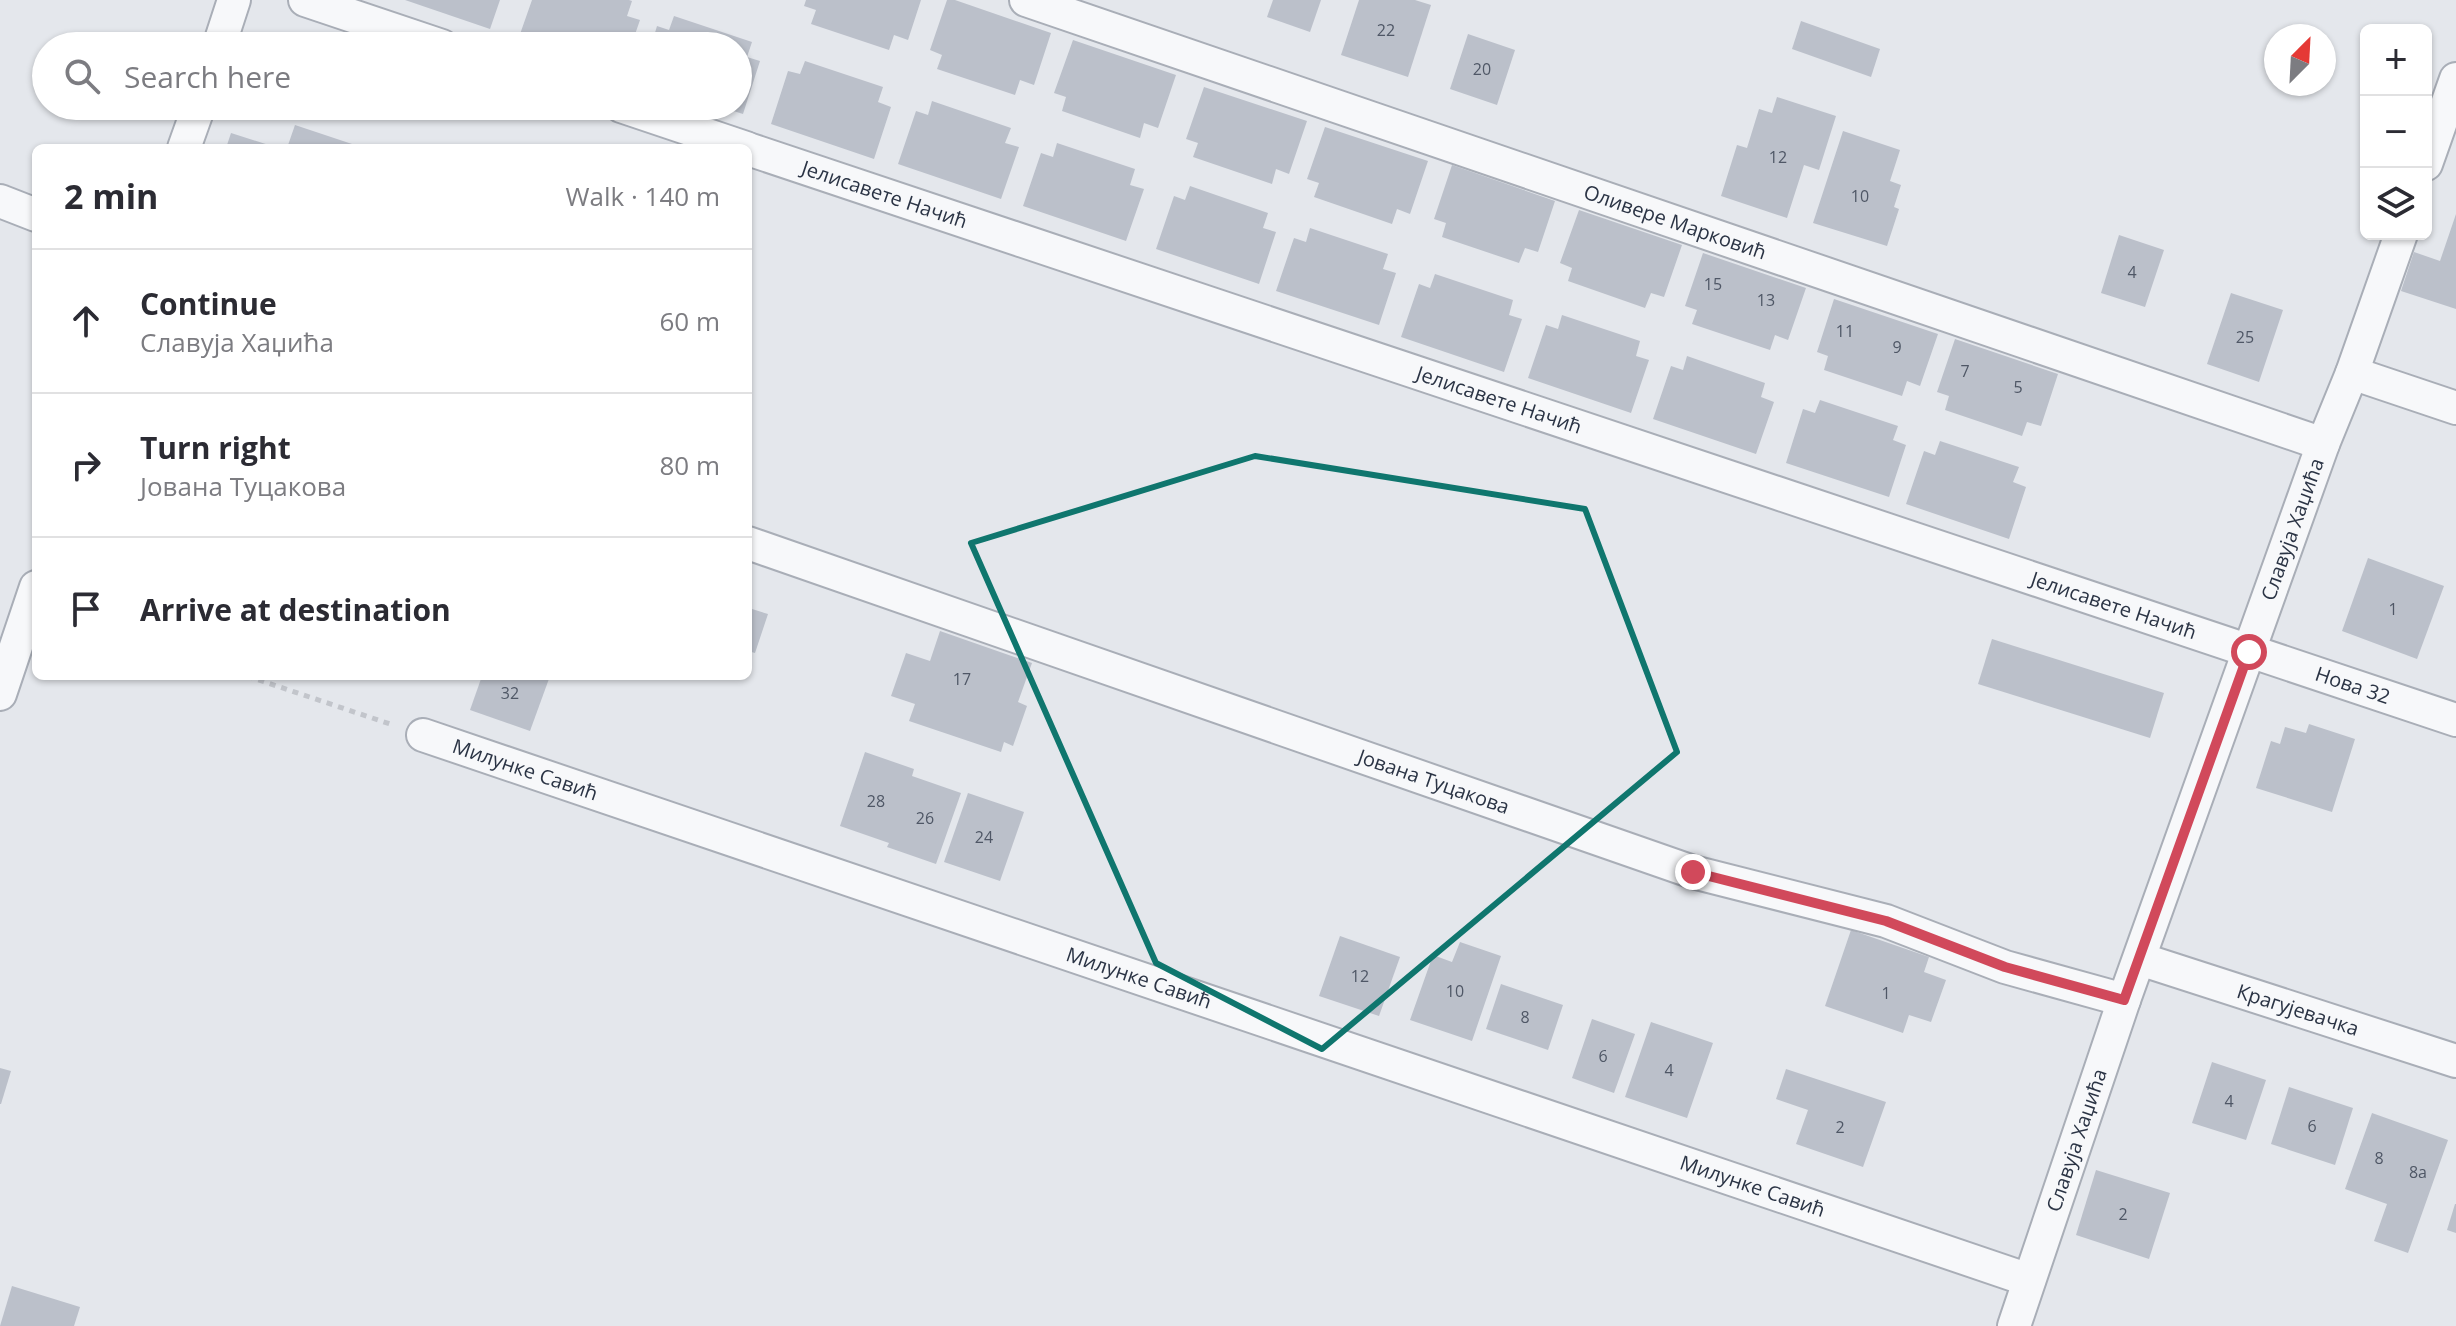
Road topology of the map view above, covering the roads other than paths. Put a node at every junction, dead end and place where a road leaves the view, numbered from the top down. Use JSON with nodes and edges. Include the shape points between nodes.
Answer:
{"nodes":[{"id":1,"x":234,"y":0,"type":"edge"},
{"id":2,"x":305,"y":0,"type":"edge"},
{"id":3,"x":1026,"y":0,"type":"edge"},
{"id":4,"x":224,"y":32,"type":"edge"},
{"id":5,"x":400,"y":32,"type":"edge"},
{"id":6,"x":2456,"y":79,"type":"edge"},
{"id":7,"x":194,"y":120,"type":"edge"},
{"id":8,"x":663,"y":120,"type":"edge"},
{"id":9,"x":2448,"y":127,"type":"edge"},
{"id":10,"x":185,"y":144,"type":"edge"},
{"id":11,"x":735,"y":144,"type":"edge"},
{"id":12,"x":752,"y":150,"type":"edge"},
{"id":13,"x":2432,"y":154,"type":"edge"},
{"id":14,"x":0,"y":201,"type":"edge"},
{"id":15,"x":32,"y":213,"type":"edge"},
{"id":16,"x":2399,"y":240,"type":"edge"},
{"id":17,"x":2352,"y":373,"type":"junction"},
{"id":18,"x":2456,"y":408,"type":"edge"},
{"id":19,"x":2323,"y":444,"type":"junction"},
{"id":20,"x":752,"y":544,"type":"edge"},
{"id":21,"x":32,"y":599,"type":"edge"},
{"id":22,"x":2249,"y":652,"type":"junction"},
{"id":23,"x":0,"y":694,"type":"edge"},
{"id":24,"x":2456,"y":720,"type":"edge"},
{"id":25,"x":423,"y":735,"type":"road end"},
{"id":26,"x":2140,"y":959,"type":"junction"},
{"id":27,"x":2124,"y":1000,"type":"junction"},
{"id":28,"x":2456,"y":1061,"type":"edge"},
{"id":29,"x":2029,"y":1280,"type":"junction"},
{"id":30,"x":2014,"y":1326,"type":"edge"}],
"edges":[{"from":1,"to":4,"type":"street"},
{"from":2,"to":5,"type":"street"},
{"from":3,"to":19,"type":"street","name":"Оливере Марковић"},
{"from":6,"to":9,"type":"street"},
{"from":7,"to":10,"type":"street"},
{"from":8,"to":11,"type":"street","name":"Јелисавете Начић"},
{"from":9,"to":13,"type":"street"},
{"from":12,"to":22,"type":"street","name":"Јелисавете Начић"},
{"from":14,"to":15,"type":"street"},
{"from":16,"to":17,"type":"street","name":"Славуја Хаџића"},
{"from":17,"to":18,"type":"street"},
{"from":17,"to":19,"type":"street","name":"Славуја Хаџића"},
{"from":19,"to":22,"type":"street","name":"Славуја Хаџића"},
{"from":20,"to":27,"type":"street","name":"Јована Туцакова","via":[[1693,872],[1886,921],[2005,967]]},
{"from":21,"to":23,"type":"street"},
{"from":22,"to":24,"type":"street","name":"Нова 32"},
{"from":22,"to":26,"type":"street","name":"Славуја Хаџића"},
{"from":25,"to":29,"type":"street","name":"Милунке Савић"},
{"from":26,"to":27,"type":"street","name":"Славуја Хаџића"},
{"from":26,"to":28,"type":"street","name":"Крагујевачка"},
{"from":27,"to":29,"type":"street","name":"Славуја Хаџића"},
{"from":29,"to":30,"type":"street","name":"Славуја Хаџића"}]}
